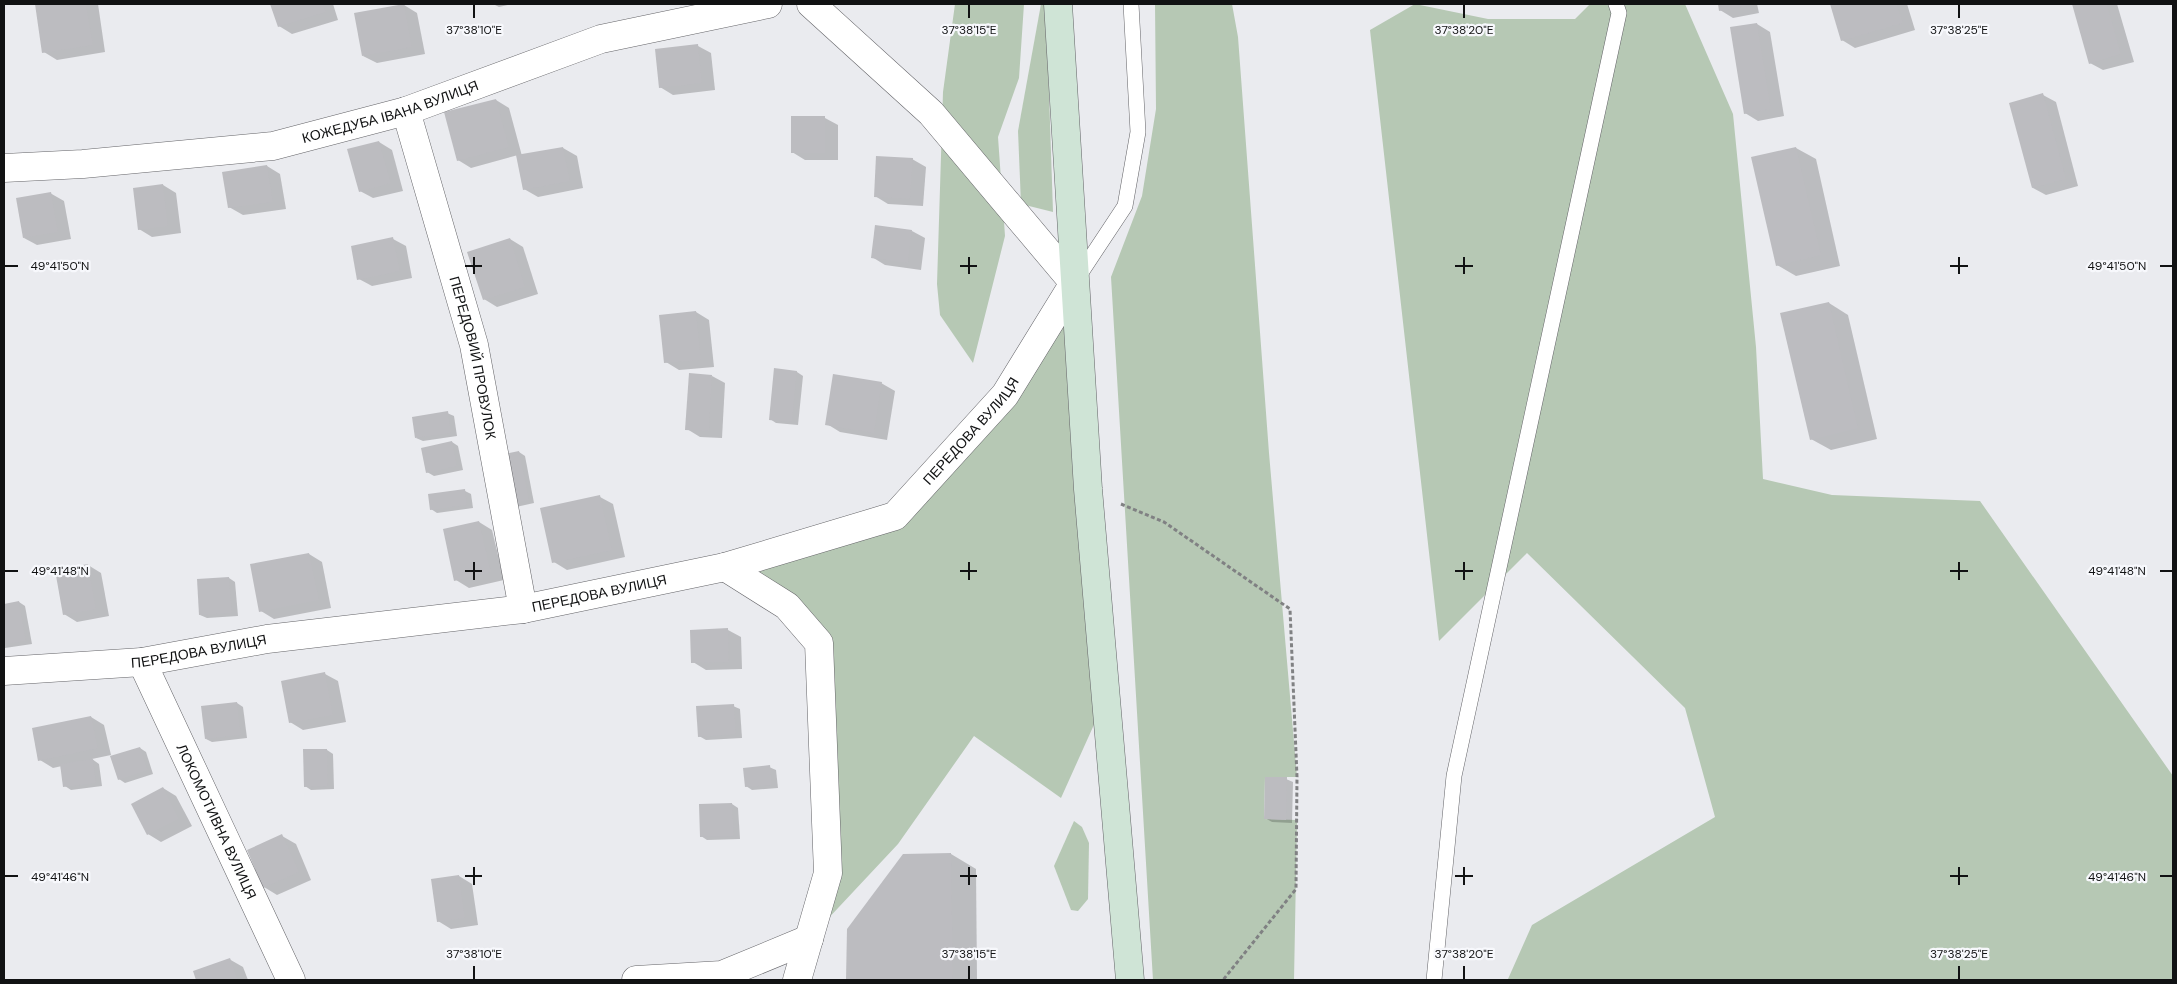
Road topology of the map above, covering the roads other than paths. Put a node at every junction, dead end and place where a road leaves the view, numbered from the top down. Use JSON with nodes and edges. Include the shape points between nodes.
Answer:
{"nodes":[{"id":1,"x":768,"y":4,"type":"edge"},
{"id":2,"x":811,"y":4,"type":"edge"},
{"id":3,"x":1058,"y":4,"type":"edge"},
{"id":4,"x":1132,"y":4,"type":"edge"},
{"id":5,"x":1616,"y":4,"type":"edge"},
{"id":6,"x":406,"y":111,"type":"junction"},
{"id":7,"x":4,"y":168,"type":"edge"},
{"id":8,"x":1074,"y":283,"type":"junction"},
{"id":9,"x":725,"y":567,"type":"junction"},
{"id":10,"x":522,"y":609,"type":"junction"},
{"id":11,"x":142,"y":662,"type":"junction"},
{"id":12,"x":4,"y":671,"type":"edge"},
{"id":13,"x":809,"y":939,"type":"junction"},
{"id":14,"x":727,"y":977,"type":"edge"},
{"id":15,"x":291,"y":980,"type":"edge"},
{"id":16,"x":636,"y":980,"type":"edge"},
{"id":17,"x":797,"y":980,"type":"edge"},
{"id":18,"x":1130,"y":980,"type":"edge"},
{"id":19,"x":1434,"y":980,"type":"edge"}],
"edges":[{"from":1,"to":6,"type":"street","name":"КОЖЕДУБА ІВАНА ВУЛИЦЯ","via":[[601,39]]},
{"from":2,"to":8,"type":"street","via":[[931,113]]},
{"from":3,"to":8,"type":"street"},
{"from":4,"to":8,"type":"lane","via":[[1138,132],[1125,206]]},
{"from":5,"to":19,"type":"lane","via":[[1619,13],[1454,776]]},
{"from":6,"to":7,"type":"street","name":"КОЖЕДУБА ІВАНА ВУЛИЦЯ","via":[[273,146]]},
{"from":6,"to":10,"type":"street","name":"ПЕРЕДОВИЙ ПРОВУЛОК","via":[[474,346]]},
{"from":8,"to":9,"type":"street","name":"ПЕРЕДОВА ВУЛИЦЯ","via":[[1005,396],[895,516]]},
{"from":8,"to":18,"type":"street","via":[[1088,489]]},
{"from":9,"to":10,"type":"street","name":"ПЕРЕДОВА ВУЛИЦЯ"},
{"from":9,"to":13,"type":"street","via":[[787,606],[819,643],[828,873]]},
{"from":10,"to":11,"type":"street","name":"ПЕРЕДОВА ВУЛИЦЯ","via":[[267,639]]},
{"from":11,"to":12,"type":"street","name":"ПЕРЕДОВА ВУЛИЦЯ"},
{"from":11,"to":15,"type":"street","name":"ЛОКОМОТИВНА ВУЛИЦЯ"},
{"from":13,"to":14,"type":"street"},
{"from":13,"to":17,"type":"street"},
{"from":14,"to":16,"type":"street"}]}
